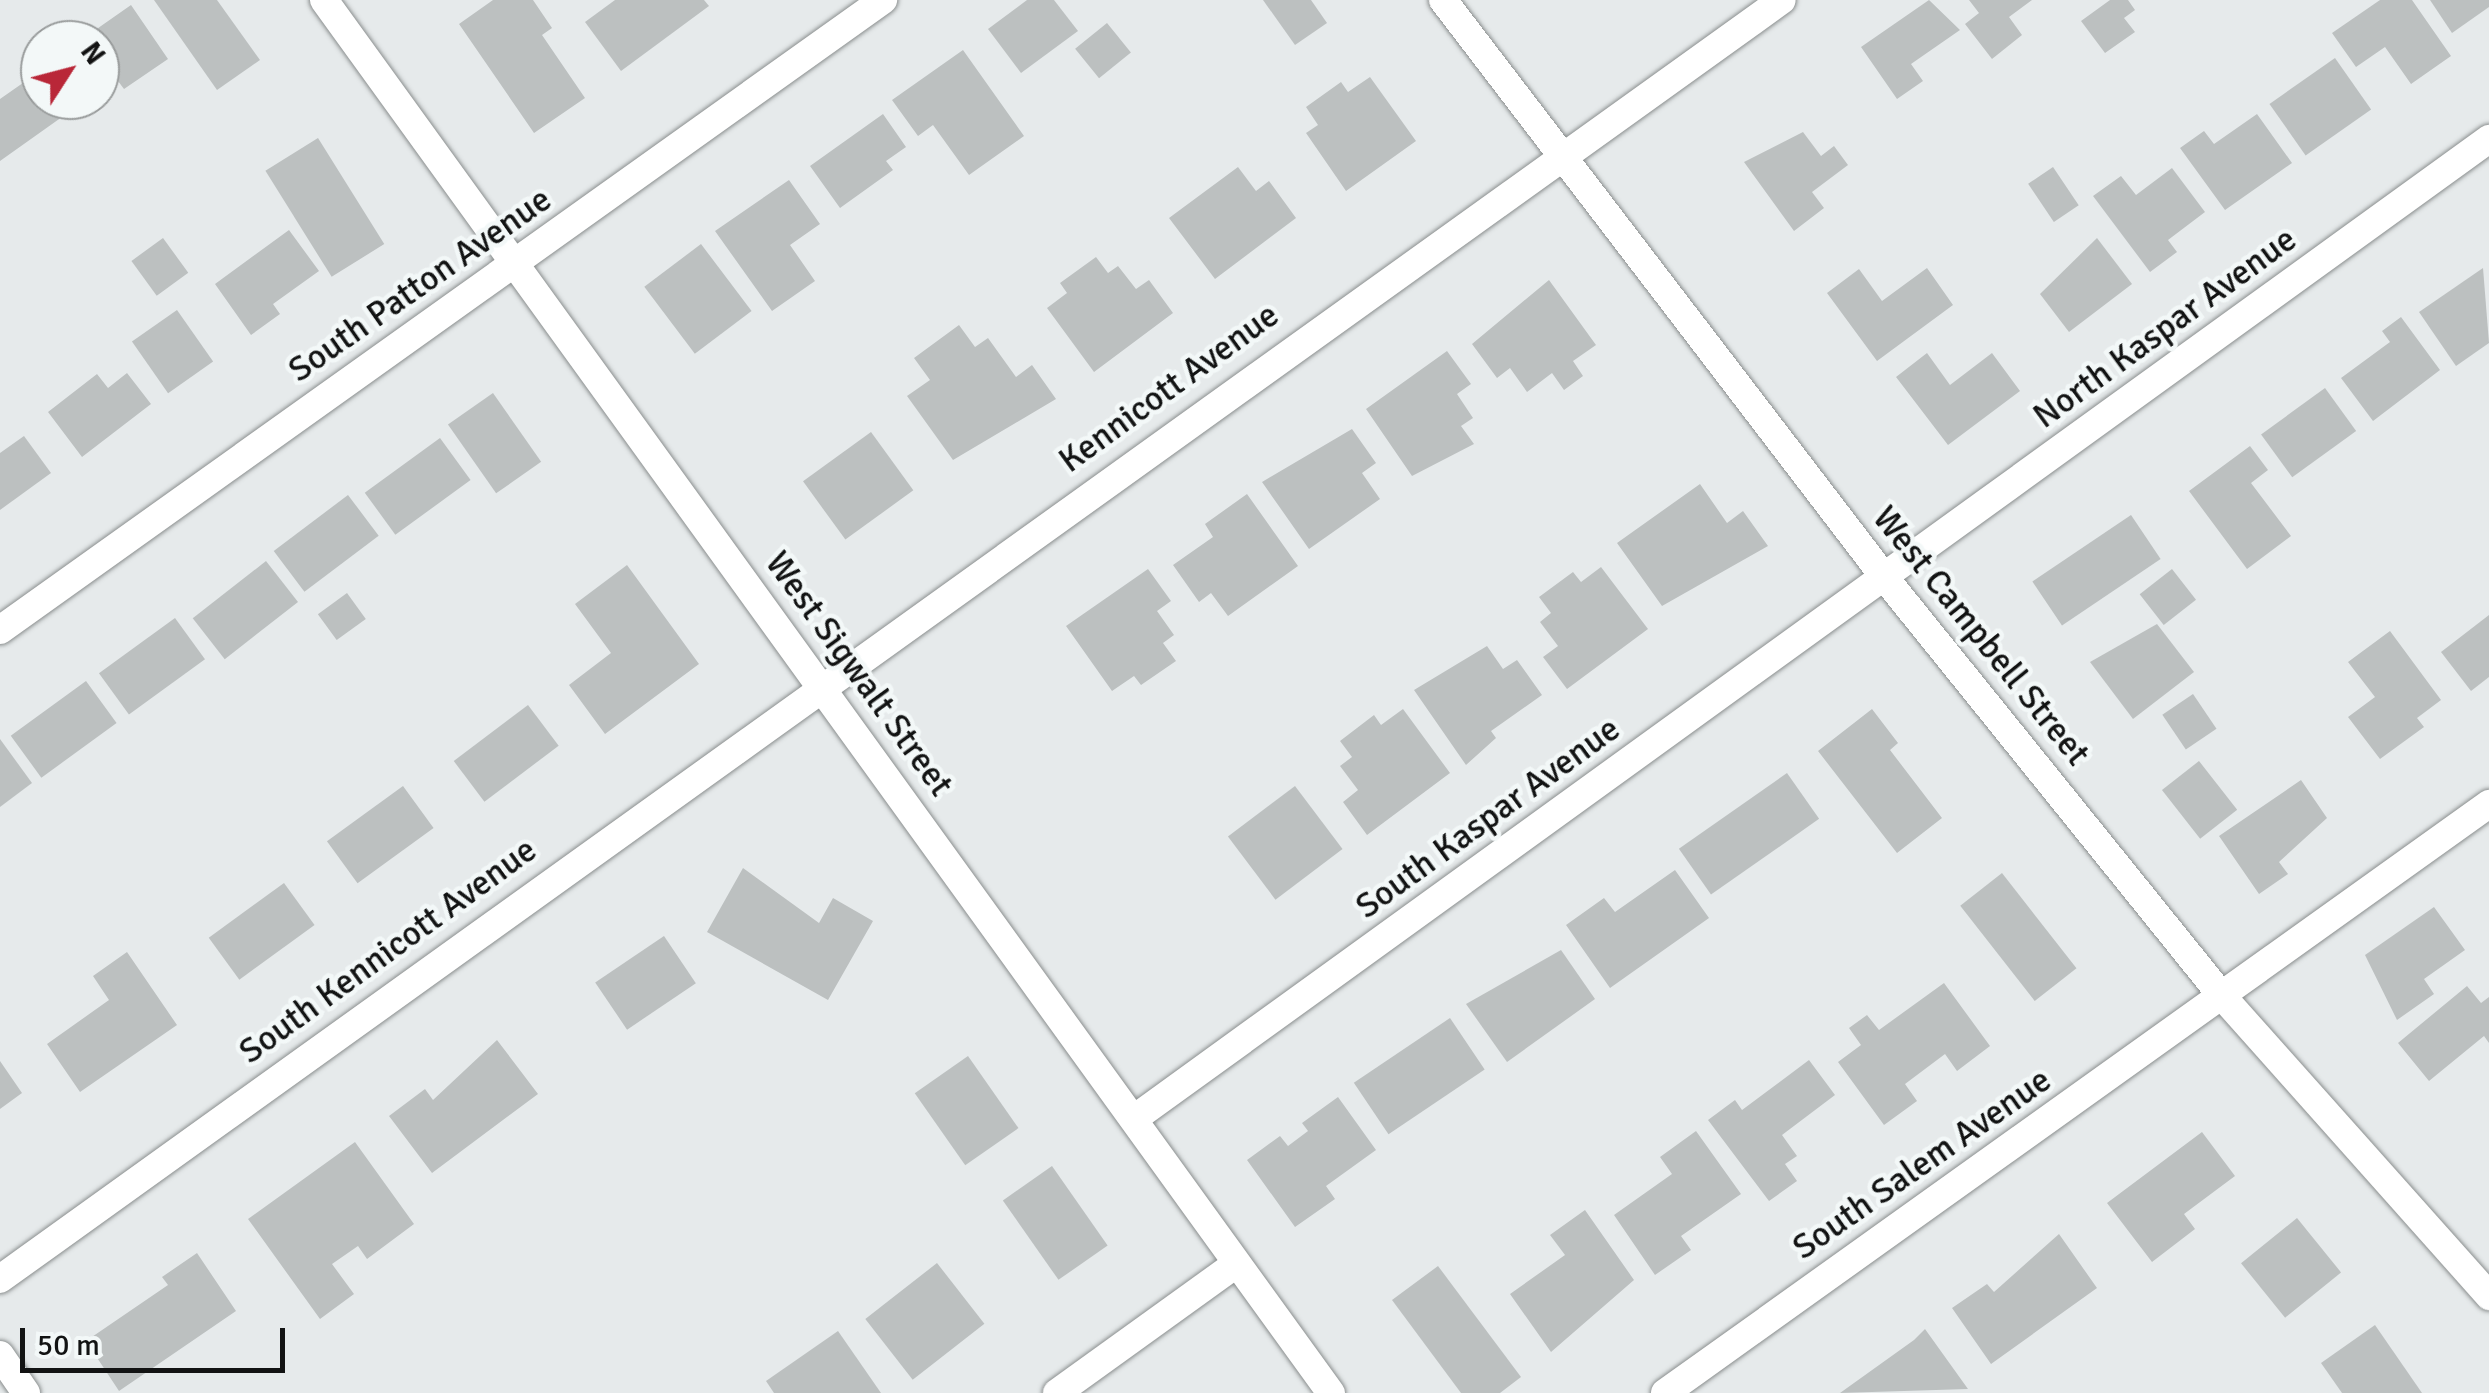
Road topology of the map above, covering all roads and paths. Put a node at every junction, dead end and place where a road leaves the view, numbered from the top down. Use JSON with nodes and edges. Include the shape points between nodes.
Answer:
{"nodes":[{"id":1,"x":324,"y":0,"type":"edge"},
{"id":2,"x":883,"y":0,"type":"edge"},
{"id":3,"x":1443,"y":0,"type":"edge"},
{"id":4,"x":1782,"y":0,"type":"edge"},
{"id":5,"x":2489,"y":139,"type":"edge"},
{"id":6,"x":1564,"y":158,"type":"junction"},
{"id":7,"x":517,"y":262,"type":"junction"},
{"id":8,"x":1885,"y":578,"type":"junction"},
{"id":9,"x":0,"y":630,"type":"edge"},
{"id":10,"x":820,"y":685,"type":"junction"},
{"id":11,"x":2489,"y":804,"type":"edge"},
{"id":12,"x":2222,"y":996,"type":"junction"},
{"id":13,"x":1135,"y":1118,"type":"junction"},
{"id":14,"x":1236,"y":1264,"type":"junction"},
{"id":15,"x":0,"y":1278,"type":"edge"},
{"id":16,"x":2489,"y":1296,"type":"edge"},
{"id":17,"x":0,"y":1356,"type":"edge"},
{"id":18,"x":26,"y":1393,"type":"edge"},
{"id":19,"x":1058,"y":1393,"type":"edge"},
{"id":20,"x":1331,"y":1393,"type":"edge"},
{"id":21,"x":1665,"y":1393,"type":"edge"}],
"edges":[{"from":1,"to":7,"type":"street","name":"West Sigwalt Street"},
{"from":2,"to":7,"type":"street","name":"South Patton Avenue"},
{"from":3,"to":6,"type":"street","name":"West Campbell Street"},
{"from":4,"to":6,"type":"street","name":"Kennicott Avenue"},
{"from":5,"to":8,"type":"street","name":"North Kaspar Avenue"},
{"from":6,"to":8,"type":"street","name":"West Campbell Street"},
{"from":6,"to":10,"type":"street","name":"Kennicott Avenue"},
{"from":7,"to":9,"type":"street","name":"South Patton Avenue"},
{"from":7,"to":10,"type":"street","name":"West Sigwalt Street"},
{"from":8,"to":12,"type":"street","name":"West Campbell Street"},
{"from":8,"to":13,"type":"street","name":"South Kaspar Avenue"},
{"from":10,"to":13,"type":"street","name":"West Sigwalt Street"},
{"from":10,"to":15,"type":"street","name":"South Kennicott Avenue"},
{"from":11,"to":12,"type":"street","name":"South Salem Avenue"},
{"from":12,"to":16,"type":"street","name":"West Campbell Street"},
{"from":12,"to":21,"type":"street","name":"South Salem Avenue"},
{"from":13,"to":14,"type":"street","name":"West Sigwalt Street"},
{"from":14,"to":19,"type":"street"},
{"from":14,"to":20,"type":"street","name":"West Sigwalt Street"},
{"from":17,"to":18,"type":"street"}]}
